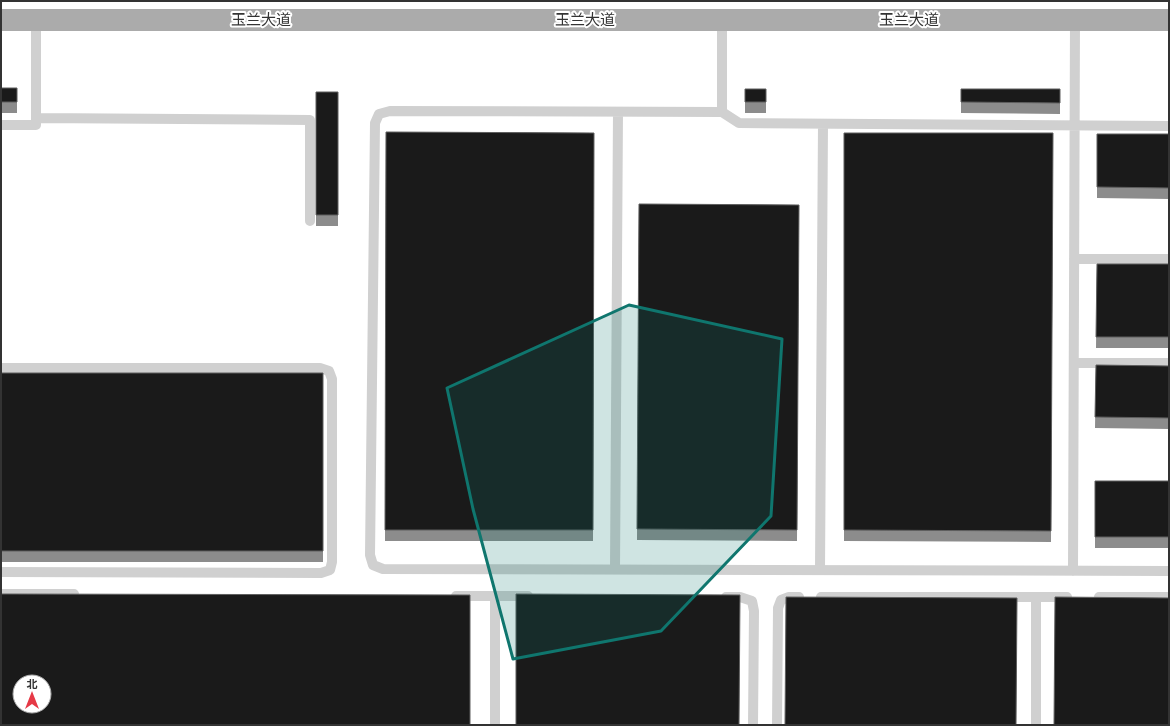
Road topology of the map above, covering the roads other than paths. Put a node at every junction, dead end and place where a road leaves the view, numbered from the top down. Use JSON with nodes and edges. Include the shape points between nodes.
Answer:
{"nodes":[{"id":1,"x":1,"y":20,"type":"edge"},
{"id":2,"x":36,"y":20,"type":"junction"},
{"id":3,"x":722,"y":20,"type":"junction"},
{"id":4,"x":1075,"y":20,"type":"junction"},
{"id":5,"x":1169,"y":20,"type":"edge"},
{"id":6,"x":618,"y":112,"type":"junction"},
{"id":7,"x":722,"y":112,"type":"junction"},
{"id":8,"x":36,"y":118,"type":"junction"},
{"id":9,"x":823,"y":124,"type":"junction"},
{"id":10,"x":1,"y":125,"type":"edge"},
{"id":11,"x":1075,"y":125,"type":"junction"},
{"id":12,"x":1169,"y":126,"type":"edge"},
{"id":13,"x":310,"y":221,"type":"dead end"},
{"id":14,"x":1074,"y":259,"type":"junction"},
{"id":15,"x":1169,"y":259,"type":"edge"},
{"id":16,"x":1074,"y":363,"type":"junction"},
{"id":17,"x":1169,"y":363,"type":"edge"},
{"id":18,"x":1,"y":368,"type":"edge"},
{"id":19,"x":615,"y":569,"type":"junction"},
{"id":20,"x":820,"y":570,"type":"junction"},
{"id":21,"x":1073,"y":571,"type":"junction"},
{"id":22,"x":1169,"y":571,"type":"edge"},
{"id":23,"x":1,"y":572,"type":"edge"},
{"id":24,"x":1,"y":594,"type":"edge"},
{"id":25,"x":81,"y":594,"type":"edge"},
{"id":26,"x":447,"y":596,"type":"edge"},
{"id":27,"x":495,"y":596,"type":"junction"},
{"id":28,"x":534,"y":596,"type":"edge"},
{"id":29,"x":716,"y":597,"type":"edge"},
{"id":30,"x":1036,"y":597,"type":"junction"},
{"id":31,"x":1075,"y":597,"type":"edge"},
{"id":32,"x":1091,"y":597,"type":"edge"},
{"id":33,"x":1169,"y":597,"type":"edge"},
{"id":34,"x":494,"y":725,"type":"edge"},
{"id":35,"x":753,"y":725,"type":"edge"},
{"id":36,"x":777,"y":725,"type":"edge"},
{"id":37,"x":1036,"y":725,"type":"edge"}],
"edges":[{"from":1,"to":2,"type":"main road","name":"玉兰大道"},
{"from":2,"to":3,"type":"main road","name":"玉兰大道"},
{"from":2,"to":8,"type":"lane"},
{"from":3,"to":4,"type":"main road","name":"玉兰大道"},
{"from":3,"to":7,"type":"lane"},
{"from":4,"to":5,"type":"main road","name":"玉兰大道"},
{"from":4,"to":11,"type":"lane"},
{"from":6,"to":7,"type":"lane"},
{"from":6,"to":19,"type":"lane"},
{"from":6,"to":19,"type":"lane","via":[[390,111],[379,114],[375,123],[370,555],[372,565],[383,569]]},
{"from":7,"to":9,"type":"lane","via":[[739,123]]},
{"from":8,"to":10,"type":"lane","via":[[36,125]]},
{"from":8,"to":13,"type":"lane","via":[[310,120]]},
{"from":9,"to":11,"type":"lane"},
{"from":9,"to":20,"type":"lane"},
{"from":11,"to":12,"type":"lane"},
{"from":11,"to":14,"type":"lane"},
{"from":14,"to":15,"type":"lane"},
{"from":14,"to":16,"type":"lane"},
{"from":16,"to":17,"type":"lane"},
{"from":16,"to":21,"type":"lane"},
{"from":18,"to":23,"type":"lane","via":[[320,368],[329,371],[332,379],[332,562],[330,570],[321,573]]},
{"from":19,"to":20,"type":"lane"},
{"from":20,"to":21,"type":"lane"},
{"from":21,"to":22,"type":"lane"},
{"from":24,"to":25,"type":"lane"},
{"from":26,"to":27,"type":"lane"},
{"from":27,"to":28,"type":"lane"},
{"from":27,"to":34,"type":"lane"},
{"from":29,"to":35,"type":"lane","via":[[740,597],[752,601]]},
{"from":30,"to":31,"type":"lane"},
{"from":30,"to":36,"type":"lane","via":[[790,597],[781,600],[778,608]]},
{"from":30,"to":37,"type":"lane"},
{"from":32,"to":33,"type":"lane"}]}
